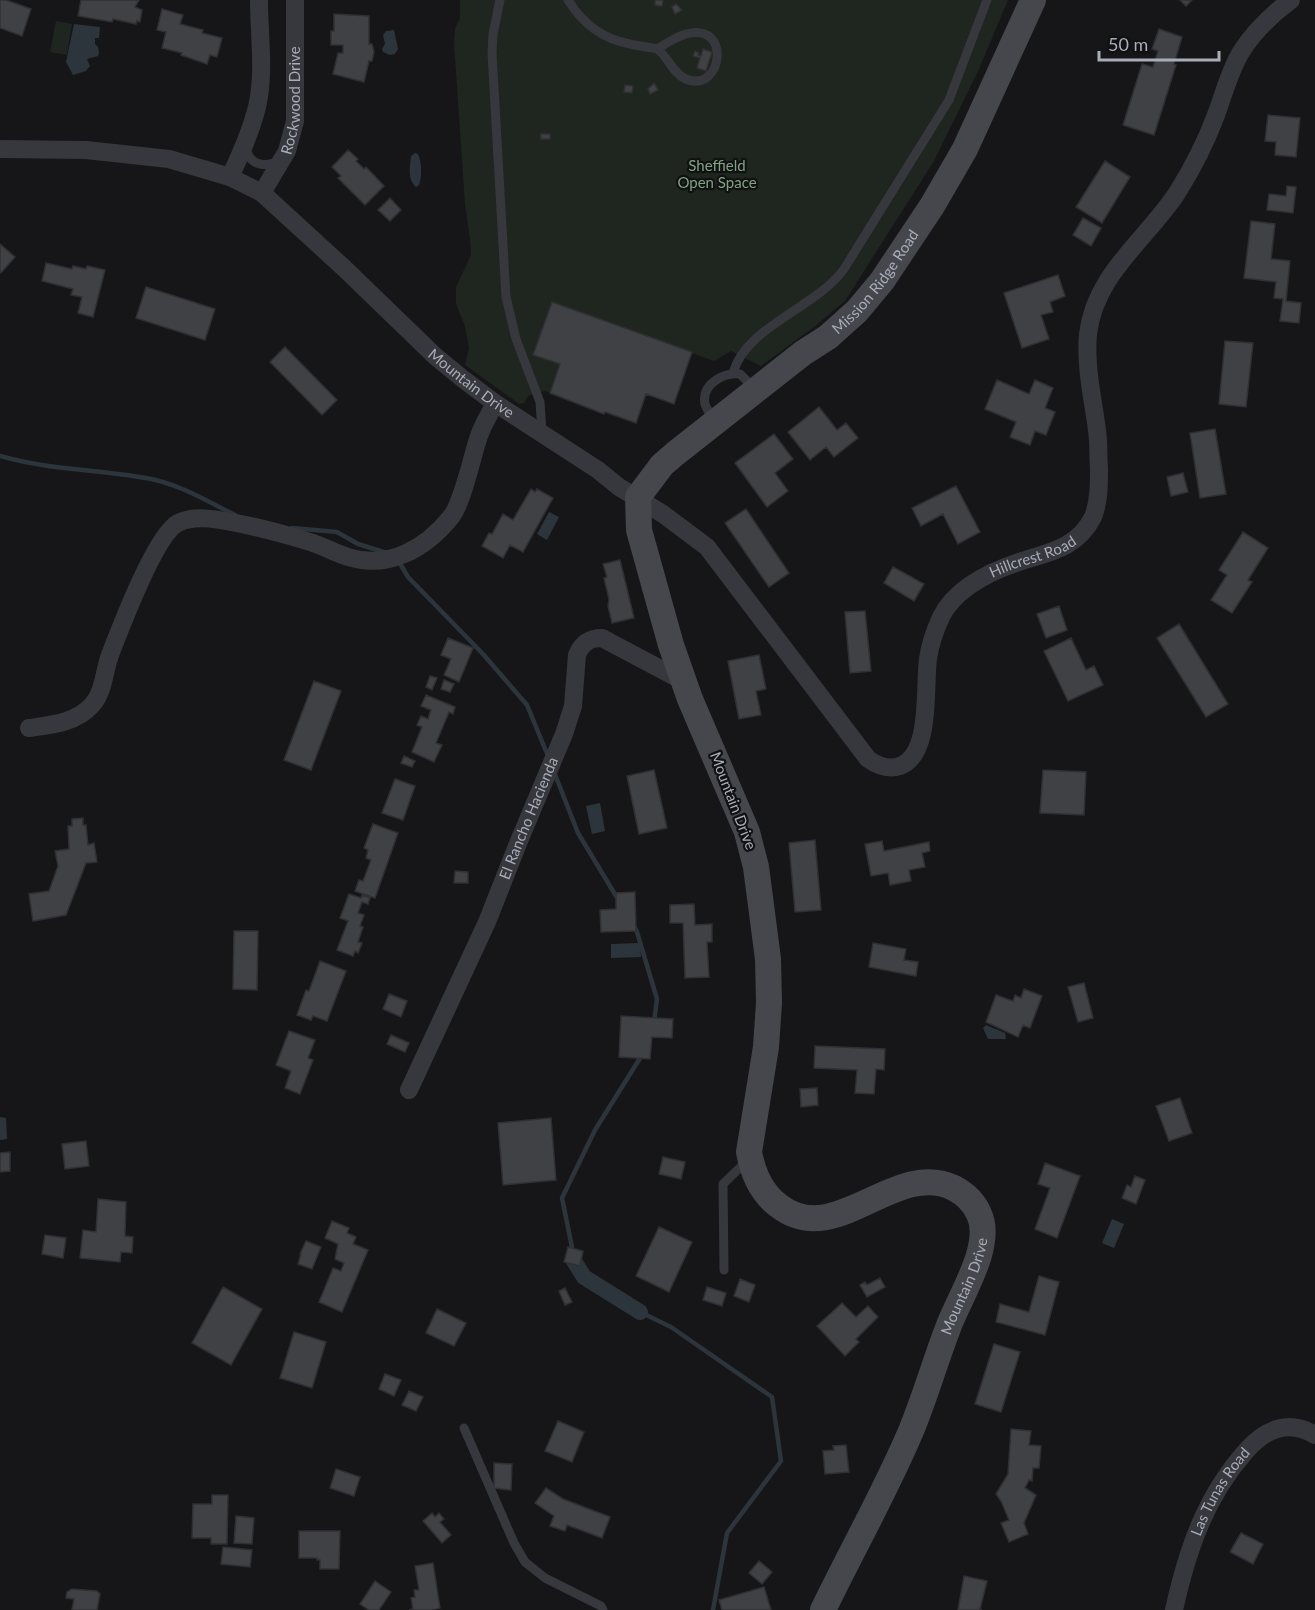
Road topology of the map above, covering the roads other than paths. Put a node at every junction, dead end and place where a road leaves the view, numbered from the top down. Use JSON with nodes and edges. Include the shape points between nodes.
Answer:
{"nodes":[{"id":1,"x":259,"y":0,"type":"edge"},
{"id":2,"x":295,"y":0,"type":"edge"},
{"id":3,"x":500,"y":0,"type":"edge"},
{"id":4,"x":568,"y":0,"type":"edge"},
{"id":5,"x":987,"y":0,"type":"edge"},
{"id":6,"x":1033,"y":0,"type":"edge"},
{"id":7,"x":1291,"y":0,"type":"edge"},
{"id":8,"x":657,"y":50,"type":"junction"},
{"id":9,"x":245,"y":143,"type":"junction"},
{"id":10,"x":0,"y":149,"type":"edge"},
{"id":11,"x":282,"y":159,"type":"junction"},
{"id":12,"x":230,"y":177,"type":"junction"},
{"id":13,"x":262,"y":193,"type":"junction"},
{"id":14,"x":734,"y":373,"type":"junction"},
{"id":15,"x":757,"y":391,"type":"junction"},
{"id":16,"x":495,"y":403,"type":"junction"},
{"id":17,"x":715,"y":423,"type":"junction"},
{"id":18,"x":542,"y":432,"type":"junction"},
{"id":19,"x":638,"y":497,"type":"junction"},
{"id":20,"x":683,"y":681,"type":"junction"},
{"id":21,"x":29,"y":728,"type":"dead end"},
{"id":22,"x":409,"y":1090,"type":"dead end"},
{"id":23,"x":750,"y":1158,"type":"junction"},
{"id":24,"x":724,"y":1270,"type":"dead end"},
{"id":25,"x":464,"y":1428,"type":"dead end"},
{"id":26,"x":1315,"y":1435,"type":"edge"},
{"id":27,"x":603,"y":1610,"type":"edge"},
{"id":28,"x":823,"y":1610,"type":"edge"},
{"id":29,"x":1174,"y":1610,"type":"edge"}],
"edges":[{"from":1,"to":9,"type":"street","name":"Rockwood Drive","via":[[259,94]]},
{"from":2,"to":11,"type":"street","name":"Rockwood Drive","via":[[296,111],[291,141]]},
{"from":3,"to":18,"type":"lane","via":[[492,53],[504,286],[513,331],[542,407]]},
{"from":4,"to":8,"type":"lane","via":[[585,22],[604,36]]},
{"from":5,"to":14,"type":"lane","via":[[949,100],[844,268],[748,346]]},
{"from":6,"to":15,"type":"main road","name":"Mission Ridge Road","via":[[965,149],[882,281],[828,337]]},
{"from":7,"to":19,"type":"street","name":"Hillcrest Road","via":[[1259,28],[1242,51],[1197,158],[1176,193],[1130,248],[1098,297],[1087,351],[1098,434],[1098,495],[1093,515],[1086,528],[1066,547],[999,570],[969,585],[947,607],[931,644],[924,723],[911,759],[894,767],[876,765],[868,759],[707,547]]},
{"from":8,"to":8,"type":"lane","via":[[679,37],[697,33],[712,39],[718,58],[706,77],[689,80],[678,74]]},
{"from":9,"to":11,"type":"lane","via":[[250,158],[258,164]]},
{"from":9,"to":12,"type":"street","name":"Rockwood Drive"},
{"from":10,"to":12,"type":"street","name":"Mountain Drive","via":[[138,154],[184,162]]},
{"from":11,"to":13,"type":"street","name":"Rockwood Drive"},
{"from":12,"to":13,"type":"street","name":"Mountain Drive"},
{"from":13,"to":16,"type":"street","name":"Mountain Drive","via":[[435,356]]},
{"from":14,"to":15,"type":"lane","via":[[744,376]]},
{"from":14,"to":17,"type":"lane","via":[[718,378],[705,395]]},
{"from":15,"to":17,"type":"main road","name":"Mission Ridge Road"},
{"from":16,"to":18,"type":"street","name":"Mountain Drive"},
{"from":16,"to":21,"type":"street","via":[[480,433],[453,515],[412,551],[388,560],[371,561],[349,558],[284,533],[238,523],[211,518],[177,523],[155,551],[93,705],[61,723]]},
{"from":17,"to":19,"type":"main road","name":"Mission Ridge Road","via":[[663,465]]},
{"from":18,"to":19,"type":"street","name":"Mountain Drive"},
{"from":19,"to":20,"type":"main road","name":"Mountain Drive","via":[[639,530]]},
{"from":20,"to":22,"type":"street","name":"El Rancho Hacienda","via":[[610,640],[594,638],[580,647],[573,706],[564,734],[487,922]]},
{"from":20,"to":23,"type":"main road","name":"Mountain Drive","via":[[747,832],[762,902],[769,1003]]},
{"from":23,"to":24,"type":"lane","via":[[723,1184]]},
{"from":23,"to":28,"type":"main road","name":"Mountain Drive","via":[[766,1194],[792,1214],[813,1219],[833,1216],[899,1188],[930,1182],[950,1186],[968,1197],[979,1212],[984,1229],[978,1258],[910,1432]]},
{"from":25,"to":27,"type":"lane","via":[[525,1562]]},
{"from":26,"to":29,"type":"street","name":"Las Tunas Road","via":[[1292,1426],[1274,1429],[1251,1445],[1230,1469],[1217,1488],[1193,1543]]}]}
